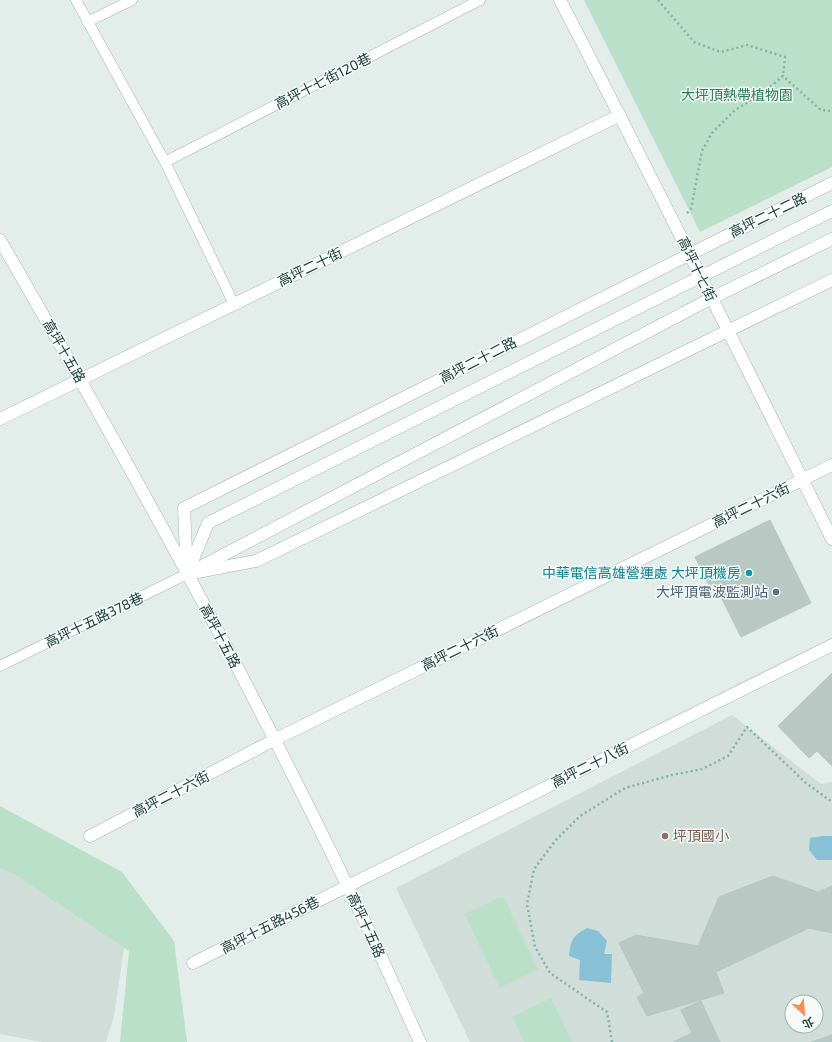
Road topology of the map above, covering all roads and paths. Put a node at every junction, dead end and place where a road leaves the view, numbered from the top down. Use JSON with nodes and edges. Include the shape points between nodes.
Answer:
{"nodes":[{"id":1,"x":76,"y":0,"type":"edge"},
{"id":2,"x":132,"y":0,"type":"edge"},
{"id":3,"x":480,"y":0,"type":"edge"},
{"id":4,"x":560,"y":0,"type":"edge"},
{"id":5,"x":658,"y":0,"type":"edge"},
{"id":6,"x":87,"y":22,"type":"junction"},
{"id":7,"x":783,"y":76,"type":"junction"},
{"id":8,"x":832,"y":111,"type":"edge"},
{"id":9,"x":620,"y":116,"type":"junction"},
{"id":10,"x":165,"y":162,"type":"junction"},
{"id":11,"x":832,"y":183,"type":"edge"},
{"id":12,"x":832,"y":211,"type":"edge"},
{"id":13,"x":675,"y":225,"type":"junction"},
{"id":14,"x":832,"y":239,"type":"edge"},
{"id":15,"x":0,"y":240,"type":"edge"},
{"id":16,"x":690,"y":253,"type":"junction"},
{"id":17,"x":701,"y":276,"type":"junction"},
{"id":18,"x":832,"y":280,"type":"edge"},
{"id":19,"x":712,"y":298,"type":"junction"},
{"id":20,"x":234,"y":304,"type":"junction"},
{"id":21,"x":729,"y":331,"type":"junction"},
{"id":22,"x":80,"y":379,"type":"junction"},
{"id":23,"x":0,"y":419,"type":"edge"},
{"id":24,"x":832,"y":465,"type":"edge"},
{"id":25,"x":802,"y":480,"type":"junction"},
{"id":26,"x":832,"y":539,"type":"edge"},
{"id":27,"x":187,"y":574,"type":"junction"},
{"id":28,"x":832,"y":645,"type":"edge"},
{"id":29,"x":0,"y":666,"type":"edge"},
{"id":30,"x":274,"y":740,"type":"junction"},
{"id":31,"x":832,"y":802,"type":"edge"},
{"id":32,"x":90,"y":836,"type":"dead end"},
{"id":33,"x":348,"y":886,"type":"junction"},
{"id":34,"x":193,"y":963,"type":"dead end"},
{"id":35,"x":420,"y":1042,"type":"edge"},
{"id":36,"x":612,"y":1042,"type":"edge"}],
"edges":[{"from":1,"to":6,"type":"lane"},
{"from":2,"to":6,"type":"lane"},
{"from":3,"to":10,"type":"lane","name":"高坪十七街120巷"},
{"from":4,"to":9,"type":"street","name":"高坪十七街"},
{"from":5,"to":7,"type":"path","via":[[694,42],[721,52],[747,45],[785,57]]},
{"from":6,"to":10,"type":"lane"},
{"from":7,"to":8,"type":"path","via":[[821,110]]},
{"from":7,"to":13,"type":"path","via":[[764,92],[735,110],[712,132],[702,151],[691,209]]},
{"from":9,"to":13,"type":"street","name":"高坪十七街"},
{"from":9,"to":20,"type":"street","name":"高坪二十街"},
{"from":10,"to":20,"type":"lane"},
{"from":11,"to":16,"type":"street","name":"高坪二十二路"},
{"from":12,"to":17,"type":"street","name":"高坪二十二路"},
{"from":13,"to":16,"type":"street","name":"高坪十七街"},
{"from":14,"to":19,"type":"street"},
{"from":15,"to":22,"type":"street","name":"高坪十五路"},
{"from":16,"to":17,"type":"street","name":"高坪十七街"},
{"from":16,"to":27,"type":"street","name":"高坪二十二路","via":[[184,508]]},
{"from":17,"to":19,"type":"street","name":"高坪十七街"},
{"from":17,"to":27,"type":"street","name":"高坪二十二路","via":[[208,523]]},
{"from":18,"to":21,"type":"street"},
{"from":19,"to":21,"type":"street","name":"高坪十七街"},
{"from":19,"to":27,"type":"street"},
{"from":20,"to":22,"type":"street","name":"高坪二十街"},
{"from":21,"to":25,"type":"street","name":"高坪十七街"},
{"from":21,"to":27,"type":"street","via":[[256,561]]},
{"from":22,"to":23,"type":"street","name":"高坪二十街"},
{"from":22,"to":27,"type":"street","name":"高坪十五路"},
{"from":24,"to":25,"type":"street","name":"高坪二十六街"},
{"from":25,"to":26,"type":"street","name":"高坪十七街"},
{"from":25,"to":30,"type":"street","name":"高坪二十六街"},
{"from":27,"to":29,"type":"lane","name":"高坪十五路378巷"},
{"from":27,"to":30,"type":"street","name":"高坪十五路"},
{"from":28,"to":33,"type":"street","name":"高坪二十八街"},
{"from":30,"to":32,"type":"street","name":"高坪二十六街"},
{"from":30,"to":33,"type":"street","name":"高坪十五路"},
{"from":31,"to":36,"type":"path","via":[[806,782],[747,727],[728,756],[702,769],[625,788],[580,816],[555,841],[534,869],[527,904],[535,947],[550,973],[607,1012]]},
{"from":33,"to":34,"type":"street","name":"高坪十五路456巷"},
{"from":33,"to":35,"type":"street","name":"高坪十五路"}]}
